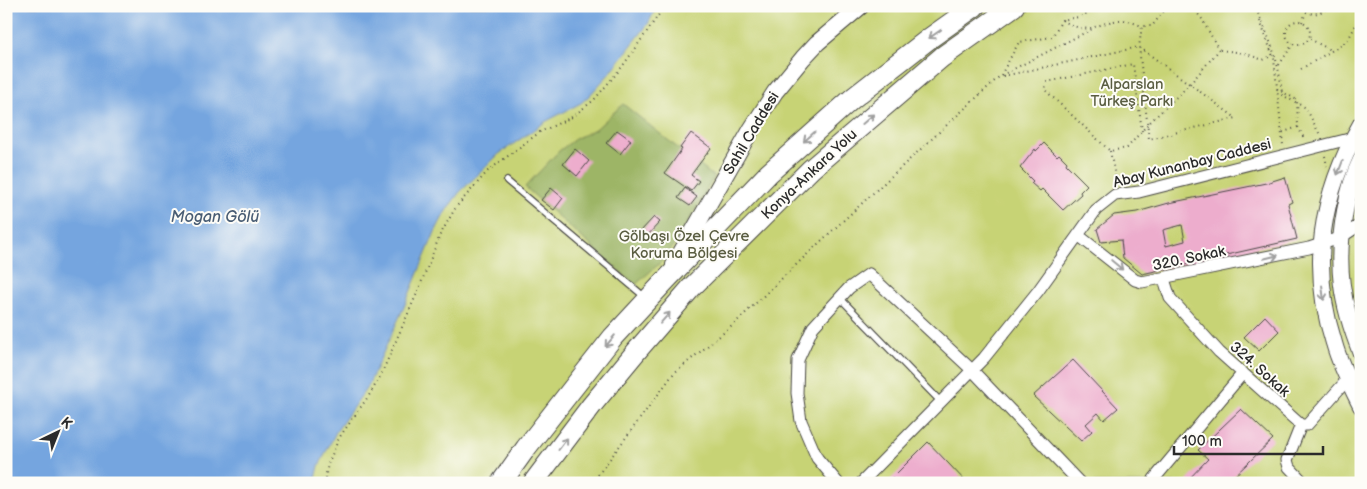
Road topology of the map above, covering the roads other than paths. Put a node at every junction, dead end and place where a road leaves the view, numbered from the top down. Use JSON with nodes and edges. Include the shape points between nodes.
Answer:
{"nodes":[{"id":1,"x":861,"y":6,"type":"edge"},
{"id":2,"x":975,"y":6,"type":"edge"},
{"id":3,"x":1014,"y":6,"type":"edge"},
{"id":4,"x":1361,"y":124,"type":"edge"},
{"id":5,"x":1357,"y":141,"type":"edge"},
{"id":6,"x":1361,"y":160,"type":"edge"},
{"id":7,"x":507,"y":181,"type":"dead end"},
{"id":8,"x":1361,"y":224,"type":"edge"},
{"id":9,"x":1078,"y":235,"type":"junction"},
{"id":10,"x":1340,"y":238,"type":"junction"},
{"id":11,"x":1320,"y":244,"type":"junction"},
{"id":12,"x":1164,"y":279,"type":"junction"},
{"id":13,"x":666,"y":280,"type":"junction"},
{"id":14,"x":840,"y":298,"type":"junction"},
{"id":15,"x":647,"y":300,"type":"junction"},
{"id":16,"x":1361,"y":353,"type":"edge"},
{"id":17,"x":972,"y":370,"type":"junction"},
{"id":18,"x":1242,"y":374,"type":"junction"},
{"id":19,"x":1348,"y":379,"type":"junction"},
{"id":20,"x":941,"y":402,"type":"junction"},
{"id":21,"x":1361,"y":406,"type":"edge"},
{"id":22,"x":1301,"y":426,"type":"junction"},
{"id":23,"x":501,"y":483,"type":"edge"},
{"id":24,"x":533,"y":483,"type":"edge"},
{"id":25,"x":838,"y":483,"type":"edge"},
{"id":26,"x":861,"y":483,"type":"edge"},
{"id":27,"x":1080,"y":483,"type":"edge"},
{"id":28,"x":1152,"y":483,"type":"edge"},
{"id":29,"x":1304,"y":483,"type":"edge"}],
"edges":[{"from":1,"to":13,"type":"street","name":"Sahil Caddesi","via":[[817,43],[775,92]]},
{"from":2,"to":13,"type":"highway","one_way":true,"via":[[832,116],[769,173]]},
{"from":24,"to":3,"type":"highway","name":"Konya-Ankara Yolu","one_way":true,"via":[[628,360],[691,288],[804,176],[880,109],[942,57]]},
{"from":4,"to":5,"type":"street"},
{"from":5,"to":9,"type":"street","name":"Abay Kunanbay Caddesi","via":[[1310,148],[1139,192],[1115,194],[1096,210]]},
{"from":5,"to":11,"type":"street","one_way":true,"via":[[1339,168]]},
{"from":6,"to":10,"type":"street","via":[[1348,198]]},
{"from":7,"to":15,"type":"lane"},
{"from":8,"to":10,"type":"street","name":"320. Sokak"},
{"from":9,"to":12,"type":"street","name":"320. Sokak","one_way":true,"via":[[1135,280]]},
{"from":9,"to":17,"type":"street","name":"Abay Kunanbay Caddesi","via":[[1038,291]]},
{"from":10,"to":11,"type":"street","name":"320. Sokak"},
{"from":10,"to":16,"type":"street","via":[[1344,304]]},
{"from":12,"to":11,"type":"street","name":"320. Sokak","one_way":true},
{"from":11,"to":19,"type":"street","one_way":true,"via":[[1326,314]]},
{"from":12,"to":18,"type":"street","name":"324. Sokak","via":[[1170,298]]},
{"from":13,"to":15,"type":"highway"},
{"from":14,"to":17,"type":"street","via":[[869,274]]},
{"from":14,"to":20,"type":"lane"},
{"from":14,"to":25,"type":"street","via":[[813,327],[798,360],[797,393],[801,421],[817,458]]},
{"from":15,"to":23,"type":"highway","one_way":true,"via":[[583,373]]},
{"from":17,"to":20,"type":"street","name":"Abay Kunanbay Caddesi"},
{"from":17,"to":27,"type":"street"},
{"from":18,"to":22,"type":"street","name":"324. Sokak"},
{"from":18,"to":28,"type":"street"},
{"from":19,"to":21,"type":"street"},
{"from":19,"to":22,"type":"street","via":[[1307,425]]},
{"from":20,"to":26,"type":"street","name":"Abay Kunanbay Caddesi"},
{"from":22,"to":29,"type":"street","via":[[1287,460],[1289,467]]}]}
